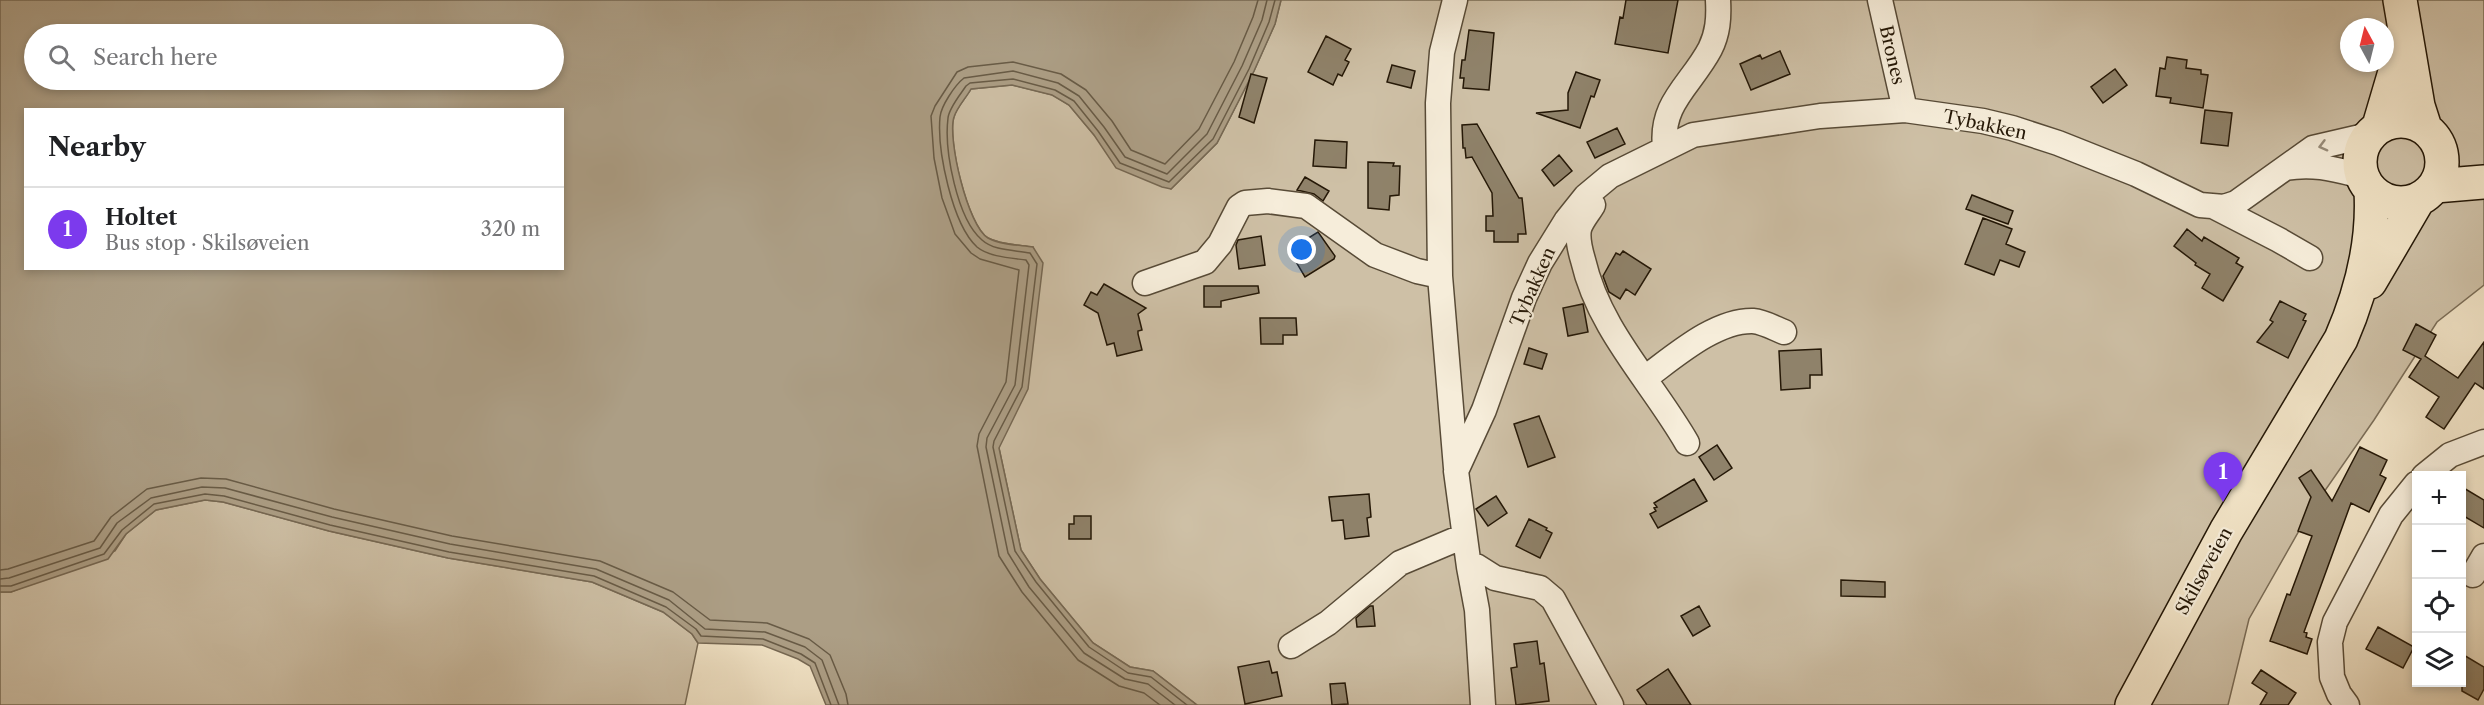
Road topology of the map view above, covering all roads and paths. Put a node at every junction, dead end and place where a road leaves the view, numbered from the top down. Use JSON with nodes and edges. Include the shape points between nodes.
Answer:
{"nodes":[{"id":1,"x":1455,"y":0,"type":"edge"},
{"id":2,"x":1718,"y":0,"type":"edge"},
{"id":3,"x":1880,"y":0,"type":"edge"},
{"id":4,"x":2401,"y":10,"type":"edge"},
{"id":5,"x":1905,"y":110,"type":"junction"},
{"id":6,"x":2374,"y":130,"type":"junction"},
{"id":7,"x":2433,"y":138,"type":"junction"},
{"id":8,"x":1665,"y":147,"type":"junction"},
{"id":9,"x":2484,"y":164,"type":"edge"},
{"id":10,"x":2282,"y":169,"type":"junction"},
{"id":11,"x":2484,"y":182,"type":"edge"},
{"id":12,"x":2367,"y":184,"type":"junction"},
{"id":13,"x":2426,"y":193,"type":"junction"},
{"id":14,"x":1586,"y":196,"type":"junction"},
{"id":15,"x":2215,"y":207,"type":"junction"},
{"id":16,"x":2310,"y":258,"type":"dead end"},
{"id":17,"x":1440,"y":276,"type":"junction"},
{"id":18,"x":1145,"y":283,"type":"dead end"},
{"id":19,"x":2352,"y":315,"type":"junction"},
{"id":20,"x":1784,"y":332,"type":"dead end"},
{"id":21,"x":1645,"y":378,"type":"junction"},
{"id":22,"x":2484,"y":442,"type":"edge"},
{"id":23,"x":1687,"y":443,"type":"dead end"},
{"id":24,"x":1456,"y":471,"type":"junction"},
{"id":25,"x":2430,"y":471,"type":"edge"},
{"id":26,"x":2412,"y":489,"type":"edge"},
{"id":27,"x":1464,"y":536,"type":"junction"},
{"id":28,"x":1468,"y":567,"type":"junction"},
{"id":29,"x":1291,"y":646,"type":"dead end"},
{"id":30,"x":1483,"y":705,"type":"edge"},
{"id":31,"x":1611,"y":705,"type":"edge"},
{"id":32,"x":2132,"y":705,"type":"edge"},
{"id":33,"x":2347,"y":705,"type":"edge"}],
"edges":[{"from":1,"to":17,"type":"street","via":[[1442,52],[1438,103]]},
{"from":2,"to":8,"type":"street","via":[[1719,25],[1711,48],[1670,106],[1663,130]]},
{"from":3,"to":5,"type":"street","name":"Brones"},
{"from":4,"to":6,"type":"main road","via":[[2397,65]]},
{"from":4,"to":7,"type":"main road","via":[[2418,106]]},
{"from":5,"to":8,"type":"street","name":"Tybakken","via":[[1820,116],[1717,131],[1693,135]]},
{"from":5,"to":15,"type":"street","name":"Tybakken","via":[[2012,128],[2136,174],[2199,205]]},
{"from":6,"to":7,"type":"main road","via":[[2405,120]]},
{"from":6,"to":10,"type":"street","one_way":true,"via":[[2313,148]]},
{"from":6,"to":12,"type":"main road","via":[[2364,142],[2359,158]]},
{"from":7,"to":9,"type":"main road"},
{"from":7,"to":13,"type":"main road","via":[[2442,168]]},
{"from":8,"to":14,"type":"street","name":"Tybakken","via":[[1610,176]]},
{"from":10,"to":12,"type":"street","via":[[2326,167]]},
{"from":10,"to":15,"type":"street","via":[[2236,203]]},
{"from":11,"to":13,"type":"main road"},
{"from":12,"to":13,"type":"main road","via":[[2392,203]]},
{"from":12,"to":19,"type":"main road","name":"Skilsøveien","via":[[2369,248]]},
{"from":13,"to":19,"type":"main road","name":"Skilsøveien"},
{"from":14,"to":21,"type":"street","via":[[1593,205],[1579,227],[1579,245],[1588,282],[1620,345]]},
{"from":14,"to":24,"type":"street","name":"Tybakken","via":[[1540,263],[1484,410]]},
{"from":15,"to":16,"type":"street","name":"Tybakken"},
{"from":17,"to":18,"type":"street","via":[[1375,255],[1306,206],[1268,201],[1239,207],[1220,244],[1205,262]]},
{"from":17,"to":24,"type":"street"},
{"from":19,"to":32,"type":"main road","name":"Skilsøveien","via":[[2226,531]]},
{"from":20,"to":21,"type":"street","via":[[1761,322],[1729,324],[1696,340]]},
{"from":21,"to":23,"type":"street"},
{"from":22,"to":25,"type":"street","via":[[2450,455]]},
{"from":24,"to":27,"type":"street"},
{"from":26,"to":33,"type":"street","via":[[2391,515],[2335,622],[2330,642],[2332,677]]},
{"from":27,"to":28,"type":"street"},
{"from":27,"to":29,"type":"street","via":[[1400,563],[1328,623]]},
{"from":28,"to":30,"type":"street","via":[[1477,610]]},
{"from":28,"to":31,"type":"street","via":[[1476,566],[1495,578],[1540,588],[1552,599]]}]}
